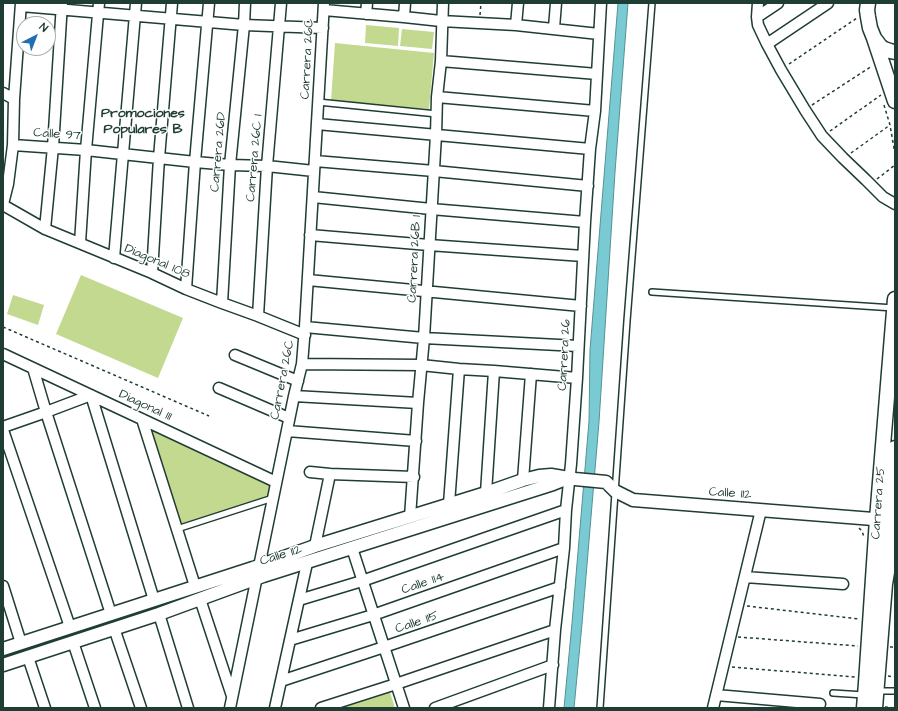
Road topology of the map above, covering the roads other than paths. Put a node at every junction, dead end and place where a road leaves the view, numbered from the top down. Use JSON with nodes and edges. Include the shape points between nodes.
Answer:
{"nodes":[{"id":1,"x":136,"y":3,"type":"edge"},
{"id":2,"x":172,"y":3,"type":"edge"},
{"id":3,"x":208,"y":3,"type":"edge"},
{"id":4,"x":246,"y":3,"type":"edge"},
{"id":5,"x":281,"y":3,"type":"edge"},
{"id":6,"x":367,"y":3,"type":"edge"},
{"id":7,"x":405,"y":3,"type":"edge"},
{"id":8,"x":443,"y":3,"type":"edge"},
{"id":9,"x":518,"y":3,"type":"edge"},
{"id":10,"x":556,"y":3,"type":"edge"},
{"id":11,"x":601,"y":3,"type":"edge"},
{"id":12,"x":652,"y":3,"type":"edge"},
{"id":13,"x":758,"y":3,"type":"edge"},
{"id":14,"x":778,"y":3,"type":"edge"},
{"id":15,"x":828,"y":3,"type":"edge"},
{"id":16,"x":21,"y":4,"type":"edge"},
{"id":17,"x":62,"y":6,"type":"edge"},
{"id":18,"x":324,"y":6,"type":"edge"},
{"id":19,"x":98,"y":7,"type":"edge"},
{"id":20,"x":865,"y":8,"type":"edge"},
{"id":21,"x":366,"y":14,"type":"junction"},
{"id":22,"x":134,"y":15,"type":"junction"},
{"id":23,"x":404,"y":17,"type":"junction"},
{"id":24,"x":757,"y":17,"type":"junction"},
{"id":25,"x":171,"y":19,"type":"junction"},
{"id":26,"x":207,"y":22,"type":"junction"},
{"id":27,"x":441,"y":22,"type":"junction"},
{"id":28,"x":244,"y":25,"type":"junction"},
{"id":29,"x":516,"y":25,"type":"junction"},
{"id":30,"x":280,"y":27,"type":"junction"},
{"id":31,"x":323,"y":28,"type":"junction"},
{"id":32,"x":554,"y":28,"type":"junction"},
{"id":33,"x":599,"y":34,"type":"junction"},
{"id":34,"x":874,"y":38,"type":"junction"},
{"id":35,"x":767,"y":44,"type":"junction"},
{"id":36,"x":895,"y":52,"type":"edge"},
{"id":37,"x":441,"y":61,"type":"junction"},
{"id":38,"x":895,"y":67,"type":"edge"},
{"id":39,"x":895,"y":71,"type":"edge"},
{"id":40,"x":597,"y":74,"type":"junction"},
{"id":41,"x":3,"y":93,"type":"edge"},
{"id":42,"x":437,"y":97,"type":"junction"},
{"id":43,"x":14,"y":99,"type":"junction"},
{"id":44,"x":318,"y":102,"type":"junction"},
{"id":45,"x":889,"y":102,"type":"edge"},
{"id":46,"x":595,"y":111,"type":"junction"},
{"id":47,"x":437,"y":114,"type":"junction"},
{"id":48,"x":317,"y":124,"type":"junction"},
{"id":49,"x":436,"y":135,"type":"junction"},
{"id":50,"x":13,"y":145,"type":"junction"},
{"id":51,"x":53,"y":147,"type":"junction"},
{"id":52,"x":590,"y":149,"type":"junction"},
{"id":53,"x":86,"y":150,"type":"junction"},
{"id":54,"x":123,"y":154,"type":"junction"},
{"id":55,"x":159,"y":158,"type":"junction"},
{"id":56,"x":195,"y":162,"type":"junction"},
{"id":57,"x":230,"y":165,"type":"junction"},
{"id":58,"x":267,"y":166,"type":"junction"},
{"id":59,"x":315,"y":166,"type":"junction"},
{"id":60,"x":434,"y":171,"type":"junction"},
{"id":61,"x":588,"y":186,"type":"junction"},
{"id":62,"x":313,"y":197,"type":"junction"},
{"id":63,"x":895,"y":204,"type":"edge"},
{"id":64,"x":3,"y":205,"type":"edge"},
{"id":65,"x":431,"y":209,"type":"junction"},
{"id":66,"x":585,"y":222,"type":"junction"},
{"id":67,"x":45,"y":229,"type":"junction"},
{"id":68,"x":310,"y":234,"type":"junction"},
{"id":69,"x":80,"y":243,"type":"junction"},
{"id":70,"x":429,"y":245,"type":"junction"},
{"id":71,"x":583,"y":256,"type":"junction"},
{"id":72,"x":114,"y":258,"type":"junction"},
{"id":73,"x":152,"y":273,"type":"junction"},
{"id":74,"x":308,"y":280,"type":"junction"},
{"id":75,"x":186,"y":289,"type":"junction"},
{"id":76,"x":426,"y":292,"type":"junction"},
{"id":77,"x":652,"y":292,"type":"dead end"},
{"id":78,"x":895,"y":303,"type":"edge"},
{"id":79,"x":222,"y":304,"type":"junction"},
{"id":80,"x":581,"y":306,"type":"junction"},
{"id":81,"x":258,"y":316,"type":"junction"},
{"id":82,"x":305,"y":331,"type":"junction"},
{"id":83,"x":424,"y":338,"type":"junction"},
{"id":84,"x":578,"y":346,"type":"junction"},
{"id":85,"x":3,"y":354,"type":"edge"},
{"id":86,"x":235,"y":355,"type":"dead end"},
{"id":87,"x":302,"y":364,"type":"junction"},
{"id":88,"x":421,"y":365,"type":"junction"},
{"id":89,"x":33,"y":368,"type":"junction"},
{"id":90,"x":460,"y":369,"type":"junction"},
{"id":91,"x":494,"y":371,"type":"junction"},
{"id":92,"x":531,"y":374,"type":"junction"},
{"id":93,"x":577,"y":378,"type":"junction"},
{"id":94,"x":298,"y":381,"type":"junction"},
{"id":95,"x":219,"y":388,"type":"dead end"},
{"id":96,"x":91,"y":395,"type":"junction"},
{"id":97,"x":294,"y":396,"type":"junction"},
{"id":98,"x":418,"y":403,"type":"junction"},
{"id":99,"x":46,"y":412,"type":"junction"},
{"id":100,"x":289,"y":418,"type":"junction"},
{"id":101,"x":142,"y":419,"type":"junction"},
{"id":102,"x":3,"y":428,"type":"edge"},
{"id":103,"x":287,"y":431,"type":"junction"},
{"id":104,"x":416,"y":441,"type":"junction"},
{"id":105,"x":895,"y":448,"type":"edge"},
{"id":106,"x":310,"y":472,"type":"dead end"},
{"id":107,"x":330,"y":474,"type":"junction"},
{"id":108,"x":414,"y":477,"type":"junction"},
{"id":109,"x":572,"y":478,"type":"junction"},
{"id":110,"x":523,"y":480,"type":"junction"},
{"id":111,"x":276,"y":482,"type":"junction"},
{"id":112,"x":615,"y":491,"type":"junction"},
{"id":113,"x":894,"y":491,"type":"edge"},
{"id":114,"x":486,"y":493,"type":"junction"},
{"id":115,"x":273,"y":498,"type":"junction"},
{"id":116,"x":449,"y":504,"type":"junction"},
{"id":117,"x":566,"y":510,"type":"junction"},
{"id":118,"x":761,"y":510,"type":"junction"},
{"id":119,"x":410,"y":517,"type":"junction"},
{"id":120,"x":888,"y":520,"type":"edge"},
{"id":121,"x":177,"y":529,"type":"junction"},
{"id":122,"x":315,"y":546,"type":"junction"},
{"id":123,"x":352,"y":548,"type":"junction"},
{"id":124,"x":564,"y":548,"type":"junction"},
{"id":125,"x":895,"y":553,"type":"edge"},
{"id":126,"x":307,"y":563,"type":"junction"},
{"id":127,"x":259,"y":565,"type":"junction"},
{"id":128,"x":887,"y":572,"type":"junction"},
{"id":129,"x":745,"y":577,"type":"junction"},
{"id":130,"x":256,"y":578,"type":"junction"},
{"id":131,"x":362,"y":581,"type":"junction"},
{"id":132,"x":843,"y":584,"type":"dead end"},
{"id":133,"x":3,"y":586,"type":"edge"},
{"id":134,"x":195,"y":586,"type":"junction"},
{"id":135,"x":560,"y":587,"type":"junction"},
{"id":136,"x":200,"y":599,"type":"junction"},
{"id":137,"x":154,"y":600,"type":"junction"},
{"id":138,"x":299,"y":600,"type":"junction"},
{"id":139,"x":111,"y":614,"type":"junction"},
{"id":140,"x":159,"y":614,"type":"junction"},
{"id":141,"x":374,"y":615,"type":"junction"},
{"id":142,"x":70,"y":627,"type":"junction"},
{"id":143,"x":114,"y":628,"type":"junction"},
{"id":144,"x":555,"y":630,"type":"junction"},
{"id":145,"x":290,"y":640,"type":"junction"},
{"id":146,"x":73,"y":642,"type":"junction"},
{"id":147,"x":22,"y":643,"type":"junction"},
{"id":148,"x":384,"y":647,"type":"junction"},
{"id":149,"x":3,"y":649,"type":"edge"},
{"id":150,"x":28,"y":657,"type":"junction"},
{"id":151,"x":3,"y":665,"type":"edge"},
{"id":152,"x":553,"y":665,"type":"junction"},
{"id":153,"x":281,"y":681,"type":"junction"},
{"id":154,"x":396,"y":684,"type":"junction"},
{"id":155,"x":895,"y":691,"type":"edge"},
{"id":156,"x":834,"y":693,"type":"dead end"},
{"id":157,"x":716,"y":695,"type":"junction"},
{"id":158,"x":232,"y":696,"type":"junction"},
{"id":159,"x":869,"y":698,"type":"edge"},
{"id":160,"x":820,"y":704,"type":"dead end"},
{"id":161,"x":879,"y":707,"type":"edge"},
{"id":162,"x":45,"y":708,"type":"edge"},
{"id":163,"x":95,"y":708,"type":"edge"},
{"id":164,"x":141,"y":708,"type":"edge"},
{"id":165,"x":188,"y":708,"type":"edge"},
{"id":166,"x":230,"y":708,"type":"edge"},
{"id":167,"x":275,"y":708,"type":"edge"},
{"id":168,"x":321,"y":708,"type":"edge"},
{"id":169,"x":404,"y":708,"type":"edge"},
{"id":170,"x":435,"y":708,"type":"edge"},
{"id":171,"x":549,"y":708,"type":"edge"},
{"id":172,"x":600,"y":708,"type":"edge"},
{"id":173,"x":713,"y":708,"type":"edge"}],
"edges":[{"from":1,"to":22,"type":"street"},
{"from":2,"to":25,"type":"street"},
{"from":3,"to":26,"type":"street"},
{"from":4,"to":28,"type":"street","name":"Carrera 26D"},
{"from":5,"to":30,"type":"street","name":"Carrera 26C 1"},
{"from":6,"to":21,"type":"street"},
{"from":7,"to":23,"type":"street"},
{"from":8,"to":27,"type":"street","name":"Carrera 26B 1"},
{"from":9,"to":29,"type":"street"},
{"from":10,"to":32,"type":"street"},
{"from":11,"to":33,"type":"street","name":"Carrera 26"},
{"from":12,"to":112,"type":"lane"},
{"from":13,"to":24,"type":"street"},
{"from":14,"to":24,"type":"street"},
{"from":15,"to":35,"type":"street"},
{"from":16,"to":17,"type":"street"},
{"from":16,"to":43,"type":"street"},
{"from":17,"to":19,"type":"street"},
{"from":17,"to":51,"type":"street"},
{"from":18,"to":21,"type":"street"},
{"from":18,"to":31,"type":"street","name":"Carrera 26C"},
{"from":19,"to":22,"type":"street"},
{"from":19,"to":53,"type":"street"},
{"from":20,"to":34,"type":"main road"},
{"from":21,"to":23,"type":"street"},
{"from":22,"to":25,"type":"street"},
{"from":22,"to":54,"type":"street"},
{"from":23,"to":27,"type":"street"},
{"from":24,"to":35,"type":"street"},
{"from":25,"to":26,"type":"street"},
{"from":25,"to":55,"type":"street"},
{"from":26,"to":28,"type":"street"},
{"from":26,"to":56,"type":"street"},
{"from":27,"to":29,"type":"street"},
{"from":27,"to":37,"type":"street","name":"Carrera 26B 1"},
{"from":28,"to":30,"type":"street"},
{"from":28,"to":57,"type":"street","name":"Carrera 26D"},
{"from":29,"to":32,"type":"street"},
{"from":30,"to":31,"type":"street"},
{"from":30,"to":58,"type":"street","name":"Carrera 26C 1"},
{"from":31,"to":44,"type":"street","name":"Carrera 26C"},
{"from":32,"to":33,"type":"street"},
{"from":33,"to":40,"type":"street","name":"Carrera 26"},
{"from":34,"to":36,"type":"main road","via":[[884,49]]},
{"from":34,"to":45,"type":"main road"},
{"from":35,"to":63,"type":"street","via":[[822,136],[883,197]]},
{"from":37,"to":40,"type":"street"},
{"from":37,"to":42,"type":"street","name":"Carrera 26B 1"},
{"from":38,"to":39,"type":"main road"},
{"from":40,"to":46,"type":"street","name":"Carrera 26"},
{"from":41,"to":43,"type":"street"},
{"from":42,"to":46,"type":"street"},
{"from":42,"to":47,"type":"street","name":"Carrera 26B 1"},
{"from":43,"to":50,"type":"street"},
{"from":44,"to":47,"type":"lane"},
{"from":44,"to":48,"type":"street","name":"Carrera 26C"},
{"from":46,"to":52,"type":"street","name":"Carrera 26"},
{"from":47,"to":49,"type":"street","name":"Carrera 26B 1"},
{"from":48,"to":49,"type":"street"},
{"from":48,"to":59,"type":"street","name":"Carrera 26C"},
{"from":49,"to":52,"type":"street"},
{"from":49,"to":60,"type":"street","name":"Carrera 26B 1"},
{"from":50,"to":51,"type":"street","name":"Calle 97"},
{"from":50,"to":64,"type":"street"},
{"from":51,"to":53,"type":"street","name":"Calle 97"},
{"from":51,"to":67,"type":"street"},
{"from":52,"to":61,"type":"street","name":"Carrera 26"},
{"from":53,"to":54,"type":"street","name":"Calle 97"},
{"from":53,"to":69,"type":"street"},
{"from":54,"to":55,"type":"street","name":"Calle 97"},
{"from":54,"to":72,"type":"street"},
{"from":55,"to":56,"type":"street","name":"Calle 97"},
{"from":55,"to":73,"type":"street"},
{"from":56,"to":57,"type":"street","name":"Calle 97"},
{"from":56,"to":75,"type":"street"},
{"from":57,"to":58,"type":"street","name":"Calle 97"},
{"from":57,"to":79,"type":"street","name":"Carrera 26D"},
{"from":58,"to":59,"type":"street","name":"Calle 97"},
{"from":58,"to":81,"type":"street","name":"Carrera 26C 1"},
{"from":59,"to":60,"type":"street","name":"Calle 97"},
{"from":59,"to":62,"type":"street","name":"Carrera 26C"},
{"from":60,"to":61,"type":"street","name":"Calle 97"},
{"from":60,"to":65,"type":"street","name":"Carrera 26B 1"},
{"from":61,"to":66,"type":"street","name":"Carrera 26"},
{"from":62,"to":65,"type":"street"},
{"from":62,"to":68,"type":"street","name":"Carrera 26C"},
{"from":64,"to":67,"type":"street","name":"Diagonal 108"},
{"from":65,"to":66,"type":"street"},
{"from":65,"to":70,"type":"street","name":"Carrera 26B 1"},
{"from":66,"to":71,"type":"street","name":"Carrera 26"},
{"from":67,"to":69,"type":"street","name":"Diagonal 108"},
{"from":68,"to":70,"type":"street"},
{"from":68,"to":74,"type":"street","name":"Carrera 26C"},
{"from":69,"to":72,"type":"street","name":"Diagonal 108"},
{"from":70,"to":71,"type":"street"},
{"from":70,"to":76,"type":"street","name":"Carrera 26B 1"},
{"from":71,"to":80,"type":"street","name":"Carrera 26"},
{"from":72,"to":73,"type":"street","name":"Diagonal 108"},
{"from":73,"to":75,"type":"street","name":"Diagonal 108"},
{"from":74,"to":76,"type":"street"},
{"from":74,"to":82,"type":"street","name":"Carrera 26C"},
{"from":75,"to":79,"type":"street","name":"Diagonal 108"},
{"from":76,"to":80,"type":"street"},
{"from":76,"to":83,"type":"street","name":"Carrera 26B 1"},
{"from":77,"to":78,"type":"lane"},
{"from":78,"to":120,"type":"main road","name":"Carrera 25"},
{"from":79,"to":81,"type":"street","name":"Diagonal 108"},
{"from":80,"to":84,"type":"street","name":"Carrera 26"},
{"from":81,"to":82,"type":"street","name":"Diagonal 108"},
{"from":82,"to":83,"type":"street","name":"Diagonal 108"},
{"from":82,"to":87,"type":"street","name":"Carrera 26C"},
{"from":83,"to":84,"type":"street","name":"Diagonal 108"},
{"from":83,"to":88,"type":"street","name":"Carrera 26B 1"},
{"from":84,"to":93,"type":"street","name":"Carrera 26"},
{"from":85,"to":89,"type":"street","name":"Diagonal 111"},
{"from":86,"to":94,"type":"street"},
{"from":87,"to":88,"type":"street"},
{"from":87,"to":94,"type":"street","name":"Carrera 26C"},
{"from":88,"to":90,"type":"street"},
{"from":88,"to":98,"type":"street","name":"Carrera 26B 1"},
{"from":89,"to":96,"type":"street","name":"Diagonal 111"},
{"from":89,"to":99,"type":"street"},
{"from":90,"to":91,"type":"street"},
{"from":90,"to":116,"type":"street"},
{"from":91,"to":92,"type":"street"},
{"from":91,"to":114,"type":"street"},
{"from":92,"to":93,"type":"street"},
{"from":92,"to":110,"type":"street"},
{"from":93,"to":109,"type":"street","name":"Carrera 26"},
{"from":94,"to":97,"type":"street","name":"Carrera 26C"},
{"from":95,"to":100,"type":"street"},
{"from":96,"to":99,"type":"street"},
{"from":96,"to":101,"type":"street","name":"Diagonal 111"},
{"from":96,"to":137,"type":"street"},
{"from":97,"to":98,"type":"street"},
{"from":97,"to":100,"type":"street","name":"Carrera 26C"},
{"from":98,"to":104,"type":"street","name":"Carrera 26B 1"},
{"from":99,"to":102,"type":"street"},
{"from":99,"to":139,"type":"street"},
{"from":100,"to":103,"type":"street","name":"Carrera 26C"},
{"from":101,"to":111,"type":"street","name":"Diagonal 111"},
{"from":101,"to":121,"type":"street"},
{"from":102,"to":142,"type":"street"},
{"from":103,"to":104,"type":"street"},
{"from":103,"to":111,"type":"street","name":"Carrera 26C"},
{"from":104,"to":108,"type":"street","name":"Carrera 26B 1"},
{"from":105,"to":113,"type":"main road","name":"Carrera 25"},
{"from":106,"to":107,"type":"street"},
{"from":107,"to":108,"type":"street"},
{"from":107,"to":122,"type":"street"},
{"from":108,"to":119,"type":"street","name":"Carrera 26B 1"},
{"from":109,"to":110,"type":"street","name":"Calle 112","via":[[552,475]]},
{"from":109,"to":112,"type":"street","name":"Calle 112","via":[[606,482]]},
{"from":109,"to":117,"type":"street","name":"Carrera 26"},
{"from":109,"to":123,"type":"street","name":"Calle 112"},
{"from":110,"to":114,"type":"street","name":"Calle 112"},
{"from":111,"to":115,"type":"street","name":"Carrera 26C"},
{"from":112,"to":118,"type":"street","name":"Calle 112","via":[[633,500]]},
{"from":112,"to":172,"type":"lane"},
{"from":113,"to":120,"type":"main road","name":"Carrera 25"},
{"from":114,"to":116,"type":"street","name":"Calle 112"},
{"from":115,"to":121,"type":"lane"},
{"from":115,"to":127,"type":"street","name":"Carrera 26C"},
{"from":116,"to":119,"type":"street","name":"Calle 112"},
{"from":117,"to":124,"type":"street","name":"Carrera 26"},
{"from":117,"to":131,"type":"street"},
{"from":118,"to":120,"type":"street","name":"Calle 112"},
{"from":118,"to":129,"type":"street"},
{"from":119,"to":122,"type":"street","name":"Calle 112"},
{"from":120,"to":128,"type":"main road","name":"Carrera 25"},
{"from":120,"to":159,"type":"main road","name":"Carrera 25"},
{"from":121,"to":134,"type":"street"},
{"from":122,"to":127,"type":"street","name":"Calle 112"},
{"from":123,"to":126,"type":"street","name":"Calle 112"},
{"from":123,"to":131,"type":"street"},
{"from":124,"to":135,"type":"street","name":"Carrera 26"},
{"from":124,"to":141,"type":"street","name":"Calle 114"},
{"from":125,"to":128,"type":"main road"},
{"from":126,"to":130,"type":"street","name":"Calle 112"},
{"from":126,"to":138,"type":"street"},
{"from":127,"to":130,"type":"street","name":"Carrera 26C"},
{"from":127,"to":134,"type":"street","name":"Calle 112"},
{"from":128,"to":159,"type":"main road","name":"Carrera 25"},
{"from":129,"to":132,"type":"street"},
{"from":129,"to":157,"type":"street"},
{"from":130,"to":136,"type":"street","name":"Calle 112"},
{"from":130,"to":158,"type":"street","name":"Carrera 26C"},
{"from":131,"to":138,"type":"street"},
{"from":131,"to":141,"type":"street"},
{"from":133,"to":147,"type":"street"},
{"from":134,"to":137,"type":"street","name":"Calle 112"},
{"from":135,"to":144,"type":"street","name":"Carrera 26"},
{"from":135,"to":148,"type":"street","name":"Calle 115"},
{"from":136,"to":140,"type":"street","name":"Calle 112"},
{"from":136,"to":158,"type":"street"},
{"from":137,"to":139,"type":"street","name":"Calle 112"},
{"from":138,"to":145,"type":"street"},
{"from":139,"to":142,"type":"street","name":"Calle 112"},
{"from":140,"to":143,"type":"street","name":"Calle 112"},
{"from":140,"to":165,"type":"street"},
{"from":141,"to":145,"type":"street","name":"Calle 114"},
{"from":141,"to":148,"type":"street"},
{"from":142,"to":147,"type":"street","name":"Calle 112"},
{"from":143,"to":146,"type":"street","name":"Calle 112"},
{"from":143,"to":164,"type":"street"},
{"from":144,"to":152,"type":"street","name":"Carrera 26"},
{"from":144,"to":154,"type":"street"},
{"from":145,"to":153,"type":"street"},
{"from":146,"to":150,"type":"street","name":"Calle 112"},
{"from":146,"to":163,"type":"street"},
{"from":147,"to":149,"type":"street","name":"Calle 112"},
{"from":148,"to":153,"type":"street","name":"Calle 115"},
{"from":148,"to":154,"type":"street"},
{"from":150,"to":151,"type":"street","name":"Calle 112"},
{"from":150,"to":162,"type":"street"},
{"from":152,"to":170,"type":"street"},
{"from":152,"to":171,"type":"street","name":"Carrera 26"},
{"from":153,"to":167,"type":"street"},
{"from":154,"to":168,"type":"street"},
{"from":154,"to":169,"type":"street"},
{"from":155,"to":159,"type":"lane"},
{"from":156,"to":159,"type":"lane"},
{"from":157,"to":160,"type":"street"},
{"from":157,"to":173,"type":"street"},
{"from":158,"to":166,"type":"street","name":"Carrera 26C"},
{"from":159,"to":161,"type":"main road","name":"Carrera 25"}]}
